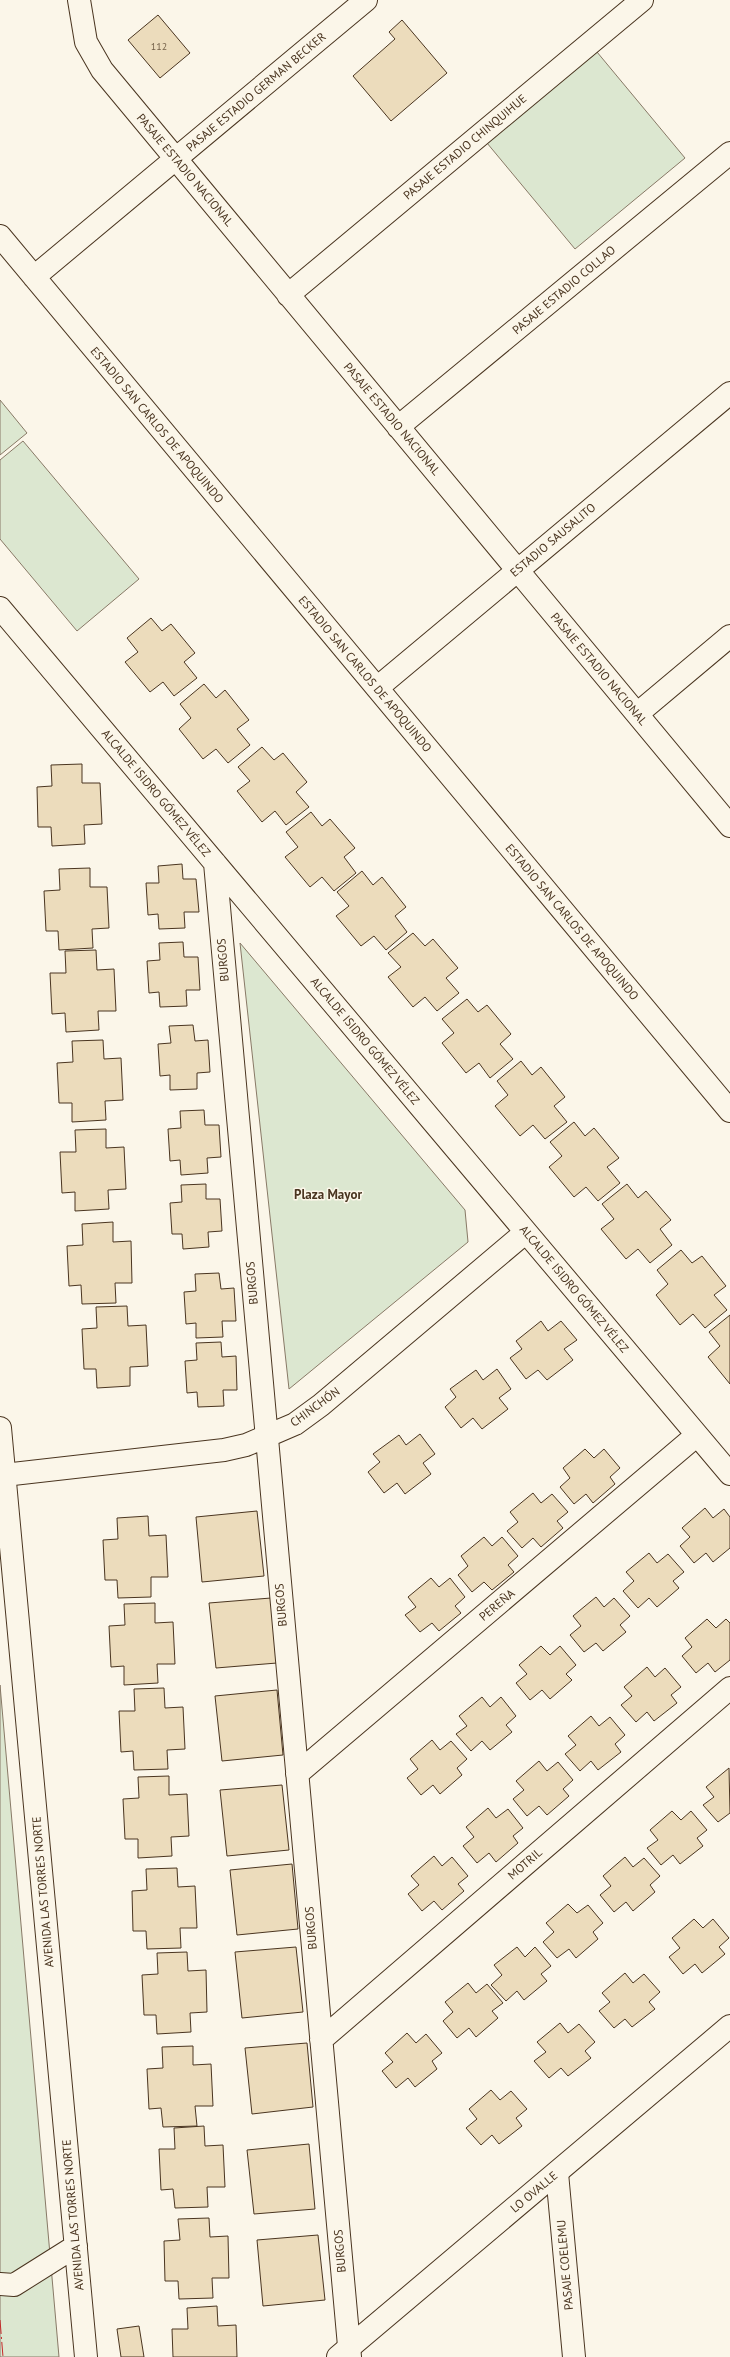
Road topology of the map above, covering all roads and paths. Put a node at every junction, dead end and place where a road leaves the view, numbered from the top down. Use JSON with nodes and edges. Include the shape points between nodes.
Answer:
{"nodes":[{"id":1,"x":366,"y":0,"type":"edge"},
{"id":2,"x":642,"y":0,"type":"edge"},
{"id":3,"x":85,"y":4,"type":"edge"},
{"id":4,"x":730,"y":153,"type":"edge"},
{"id":5,"x":176,"y":159,"type":"junction"},
{"id":6,"x":0,"y":236,"type":"edge"},
{"id":7,"x":34,"y":277,"type":"junction"},
{"id":8,"x":288,"y":295,"type":"junction"},
{"id":9,"x":730,"y":393,"type":"edge"},
{"id":10,"x":398,"y":426,"type":"junction"},
{"id":11,"x":517,"y":570,"type":"junction"},
{"id":12,"x":0,"y":608,"type":"edge"},
{"id":13,"x":730,"y":636,"type":"edge"},
{"id":14,"x":377,"y":688,"type":"junction"},
{"id":15,"x":637,"y":714,"type":"junction"},
{"id":16,"x":730,"y":826,"type":"edge"},
{"id":17,"x":215,"y":863,"type":"junction"},
{"id":18,"x":726,"y":1098,"type":"edge"},
{"id":19,"x":526,"y":1232,"type":"junction"},
{"id":20,"x":0,"y":1428,"type":"edge"},
{"id":21,"x":697,"y":1435,"type":"junction"},
{"id":22,"x":266,"y":1438,"type":"junction"},
{"id":23,"x":4,"y":1474,"type":"junction"},
{"id":24,"x":730,"y":1474,"type":"edge"},
{"id":25,"x":730,"y":1688,"type":"edge"},
{"id":26,"x":297,"y":1774,"type":"junction"},
{"id":27,"x":730,"y":2026,"type":"edge"},
{"id":28,"x":321,"y":2040,"type":"junction"},
{"id":29,"x":557,"y":2173,"type":"junction"},
{"id":30,"x":76,"y":2246,"type":"junction"},
{"id":31,"x":0,"y":2284,"type":"edge"},
{"id":32,"x":345,"y":2354,"type":"edge"},
{"id":33,"x":86,"y":2357,"type":"edge"},
{"id":34,"x":574,"y":2357,"type":"edge"}],
"edges":[{"from":1,"to":5,"type":"street","name":"PASAJE ESTADIO GERMAN BECKER"},
{"from":2,"to":8,"type":"street","name":"PASAJE ESTADIO CHINQUIHUE"},
{"from":3,"to":5,"type":"street","name":"PASAJE ESTADIO NACIONAL","via":[[86,42],[102,70]]},
{"from":4,"to":10,"type":"street","name":"PASAJE ESTADIO COLLAO"},
{"from":5,"to":7,"type":"street","name":"PASAJE ESTADIO GERMAN BECKER"},
{"from":5,"to":8,"type":"street","name":"PASAJE ESTADIO NACIONAL"},
{"from":6,"to":7,"type":"street","name":"ESTADIO SAN CARLOS DE APOQUINDO"},
{"from":7,"to":14,"type":"street","name":"ESTADIO SAN CARLOS DE APOQUINDO"},
{"from":8,"to":10,"type":"street","name":"PASAJE ESTADIO NACIONAL"},
{"from":9,"to":11,"type":"street","name":"ESTADIO SAUSALITO"},
{"from":10,"to":11,"type":"street","name":"PASAJE ESTADIO NACIONAL"},
{"from":11,"to":14,"type":"street","name":"ESTADIO SAUSALITO"},
{"from":11,"to":15,"type":"street","name":"PASAJE ESTADIO NACIONAL"},
{"from":12,"to":17,"type":"street","name":"ALCALDE ISIDRO GÓMEZ VÉLEZ"},
{"from":13,"to":15,"type":"street"},
{"from":14,"to":18,"type":"street","name":"ESTADIO SAN CARLOS DE APOQUINDO"},
{"from":15,"to":16,"type":"street","name":"PASAJE ESTADIO NACIONAL"},
{"from":17,"to":19,"type":"street","name":"ALCALDE ISIDRO GÓMEZ VÉLEZ"},
{"from":17,"to":22,"type":"street","name":"BURGOS"},
{"from":19,"to":21,"type":"street","name":"ALCALDE ISIDRO GÓMEZ VÉLEZ"},
{"from":19,"to":22,"type":"street","name":"CHINCHÓN","via":[[321,1405],[295,1424]]},
{"from":20,"to":23,"type":"street","name":"AVENIDA LAS TORRES NORTE"},
{"from":21,"to":24,"type":"street","name":"ALCALDE ISIDRO GÓMEZ VÉLEZ"},
{"from":21,"to":26,"type":"street","name":"PEREÑA"},
{"from":22,"to":23,"type":"street","name":"CHINCHÓN","via":[[224,1450]]},
{"from":22,"to":26,"type":"street","name":"BURGOS"},
{"from":23,"to":30,"type":"street","name":"AVENIDA LAS TORRES NORTE"},
{"from":25,"to":28,"type":"street","name":"MOTRIL"},
{"from":26,"to":28,"type":"street","name":"BURGOS"},
{"from":27,"to":29,"type":"street","name":"LO OVALLE"},
{"from":28,"to":32,"type":"street","name":"BURGOS"},
{"from":29,"to":32,"type":"street","name":"LO OVALLE"},
{"from":29,"to":34,"type":"street","name":"PASAJE COELEMU"},
{"from":30,"to":31,"type":"street","via":[[14,2285]]},
{"from":30,"to":33,"type":"street","name":"AVENIDA LAS TORRES NORTE"}]}
